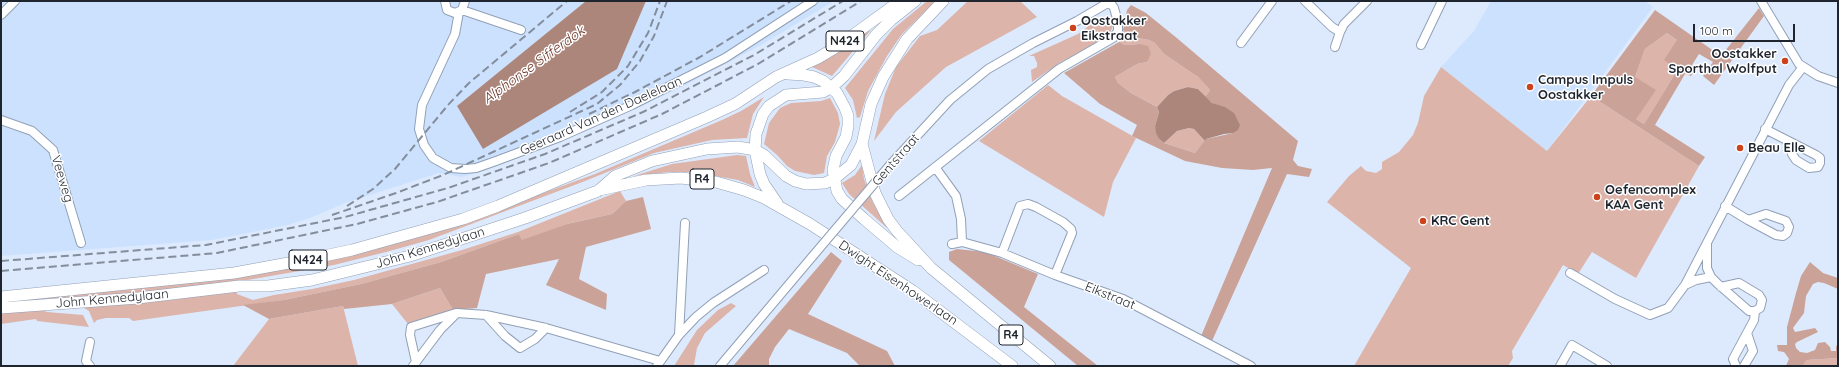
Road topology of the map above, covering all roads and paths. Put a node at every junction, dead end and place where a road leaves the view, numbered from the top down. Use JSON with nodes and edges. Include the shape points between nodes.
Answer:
{"nodes":[{"id":1,"x":14,"y":1,"type":"edge"},
{"id":2,"x":444,"y":1,"type":"edge"},
{"id":3,"x":465,"y":1,"type":"edge"},
{"id":4,"x":813,"y":1,"type":"edge"},
{"id":5,"x":900,"y":1,"type":"edge"},
{"id":6,"x":915,"y":1,"type":"edge"},
{"id":7,"x":944,"y":1,"type":"edge"},
{"id":8,"x":1272,"y":1,"type":"edge"},
{"id":9,"x":1305,"y":1,"type":"edge"},
{"id":10,"x":1367,"y":1,"type":"edge"},
{"id":11,"x":1442,"y":1,"type":"edge"},
{"id":12,"x":1761,"y":1,"type":"edge"},
{"id":13,"x":1111,"y":2,"type":"edge"},
{"id":14,"x":460,"y":11,"type":"junction"},
{"id":15,"x":1,"y":15,"type":"edge"},
{"id":16,"x":521,"y":30,"type":"dead end"},
{"id":17,"x":1340,"y":32,"type":"junction"},
{"id":18,"x":1241,"y":43,"type":"dead end"},
{"id":19,"x":1421,"y":45,"type":"dead end"},
{"id":20,"x":1335,"y":46,"type":"dead end"},
{"id":21,"x":1803,"y":67,"type":"junction"},
{"id":22,"x":785,"y":74,"type":"junction"},
{"id":23,"x":1838,"y":84,"type":"edge"},
{"id":24,"x":832,"y":87,"type":"junction"},
{"id":25,"x":1,"y":120,"type":"edge"},
{"id":26,"x":1765,"y":129,"type":"junction"},
{"id":27,"x":1790,"y":142,"type":"dead end"},
{"id":28,"x":862,"y":144,"type":"junction"},
{"id":29,"x":755,"y":150,"type":"junction"},
{"id":30,"x":935,"y":167,"type":"junction"},
{"id":31,"x":834,"y":179,"type":"junction"},
{"id":32,"x":598,"y":191,"type":"junction"},
{"id":33,"x":898,"y":196,"type":"dead end"},
{"id":34,"x":780,"y":206,"type":"junction"},
{"id":35,"x":1725,"y":206,"type":"junction"},
{"id":36,"x":1748,"y":220,"type":"dead end"},
{"id":37,"x":685,"y":223,"type":"dead end"},
{"id":38,"x":1708,"y":240,"type":"junction"},
{"id":39,"x":962,"y":242,"type":"junction"},
{"id":40,"x":81,"y":243,"type":"dead end"},
{"id":41,"x":952,"y":244,"type":"dead end"},
{"id":42,"x":1002,"y":253,"type":"junction"},
{"id":43,"x":931,"y":268,"type":"junction"},
{"id":44,"x":764,"y":270,"type":"dead end"},
{"id":45,"x":1570,"y":273,"type":"dead end"},
{"id":46,"x":1055,"y":275,"type":"junction"},
{"id":47,"x":1710,"y":277,"type":"junction"},
{"id":48,"x":1685,"y":285,"type":"junction"},
{"id":49,"x":1721,"y":287,"type":"junction"},
{"id":50,"x":1,"y":297,"type":"edge"},
{"id":51,"x":1,"y":308,"type":"edge"},
{"id":52,"x":1755,"y":311,"type":"junction"},
{"id":53,"x":457,"y":313,"type":"junction"},
{"id":54,"x":486,"y":315,"type":"junction"},
{"id":55,"x":546,"y":328,"type":"junction"},
{"id":56,"x":1747,"y":332,"type":"junction"},
{"id":57,"x":679,"y":335,"type":"junction"},
{"id":58,"x":90,"y":342,"type":"dead end"},
{"id":59,"x":658,"y":363,"type":"edge"},
{"id":60,"x":414,"y":364,"type":"edge"},
{"id":61,"x":90,"y":366,"type":"edge"},
{"id":62,"x":720,"y":366,"type":"edge"},
{"id":63,"x":1012,"y":366,"type":"edge"},
{"id":64,"x":1050,"y":366,"type":"edge"},
{"id":65,"x":1251,"y":366,"type":"edge"},
{"id":66,"x":1560,"y":366,"type":"edge"},
{"id":67,"x":1606,"y":366,"type":"edge"},
{"id":68,"x":1736,"y":366,"type":"edge"},
{"id":69,"x":1744,"y":366,"type":"edge"}],
"edges":[{"from":1,"to":15,"type":"street"},
{"from":2,"to":14,"type":"street","via":[[447,10],[452,13]]},
{"from":3,"to":14,"type":"street","name":"Geeraard Van den Daelelaan"},
{"from":4,"to":14,"type":"street","name":"Geeraard Van den Daelelaan","via":[[725,58],[632,105],[510,156],[465,169],[445,165],[433,158],[424,145],[419,129],[422,105],[455,34]]},
{"from":5,"to":22,"type":"highway","name":"John Kennedylaan","number":"N424","via":[[838,46]]},
{"from":6,"to":24,"type":"highway","name":"Dwight Eisenhowerlaan","number":"R4","via":[[876,35],[844,76]]},
{"from":7,"to":28,"type":"highway","name":"John Kennedylaan","number":"R4","via":[[907,39],[883,77],[871,104]]},
{"from":8,"to":18,"type":"street"},
{"from":9,"to":17,"type":"street"},
{"from":10,"to":17,"type":"street","via":[[1344,24]]},
{"from":11,"to":19,"type":"street"},
{"from":12,"to":21,"type":"street","via":[[1790,51]]},
{"from":13,"to":30,"type":"street","via":[[1118,22],[1118,31],[1113,38],[1059,69]]},
{"from":13,"to":62,"type":"street","name":"Gentstraat","bridge":true,"via":[[988,69],[950,100],[890,165]]},
{"from":14,"to":16,"type":"street"},
{"from":17,"to":20,"type":"street"},
{"from":21,"to":23,"type":"street"},
{"from":21,"to":26,"type":"street","via":[[1789,85]]},
{"from":22,"to":24,"type":"highway","name":"John Kennedylaan","number":"N424","via":[[804,74]]},
{"from":22,"to":50,"type":"highway","name":"John Kennedylaan","number":"N424","via":[[708,117],[498,206],[428,230],[312,259],[234,273]]},
{"from":24,"to":29,"type":"highway","name":"Dwight Eisenhowerlaan","number":"R4","via":[[823,92],[796,93],[778,99],[769,106],[759,124]]},
{"from":24,"to":31,"type":"highway","name":"John Kennedylaan","number":"N424","via":[[841,99],[848,116],[846,137],[834,163]]},
{"from":25,"to":40,"type":"street","name":"Veeweg","via":[[32,130],[53,150]]},
{"from":26,"to":27,"type":"street"},
{"from":26,"to":35,"type":"street"},
{"from":28,"to":31,"type":"highway","name":"John Kennedylaan","number":"R4","via":[[851,165]]},
{"from":28,"to":43,"type":"highway","name":"John Kennedylaan","number":"R4","via":[[875,193],[888,219]]},
{"from":29,"to":31,"type":"highway","name":"John Kennedylaan","number":"R4","via":[[795,181],[818,184]]},
{"from":29,"to":32,"type":"highway","name":"John Kennedylaan","number":"R4","via":[[738,147],[707,149],[652,161],[615,176]]},
{"from":29,"to":34,"type":"highway","name":"Dwight Eisenhowerlaan","number":"R4","via":[[764,184]]},
{"from":30,"to":33,"type":"street"},
{"from":30,"to":39,"type":"street","via":[[956,196]]},
{"from":31,"to":43,"type":"highway","name":"John Kennedylaan","number":"N424","via":[[842,199],[897,247]]},
{"from":32,"to":34,"type":"highway","name":"Dwight Eisenhowerlaan","number":"R4","via":[[663,178],[702,179],[744,190]]},
{"from":32,"to":51,"type":"highway","name":"John Kennedylaan","number":"N424","via":[[417,253],[312,280],[138,298]]},
{"from":34,"to":63,"type":"highway","name":"Dwight Eisenhowerlaan","number":"R4","via":[[913,291]]},
{"from":35,"to":36,"type":"street"},
{"from":35,"to":38,"type":"street"},
{"from":37,"to":57,"type":"street"},
{"from":38,"to":47,"type":"street","via":[[1706,268]]},
{"from":38,"to":48,"type":"street"},
{"from":39,"to":41,"type":"street","name":"Eikstraat"},
{"from":39,"to":42,"type":"street","name":"Eikstraat"},
{"from":42,"to":46,"type":"street","name":"Eikstraat"},
{"from":42,"to":46,"type":"street","via":[[1020,206],[1028,204],[1036,207],[1071,229],[1072,233]]},
{"from":43,"to":64,"type":"highway","name":"Dwight Eisenhowerlaan","number":"R4"},
{"from":44,"to":57,"type":"street","via":[[713,303]]},
{"from":45,"to":48,"type":"street","via":[[1615,299],[1650,315],[1668,308]]},
{"from":46,"to":65,"type":"street","name":"Eikstraat","via":[[1123,299]]},
{"from":47,"to":48,"type":"street"},
{"from":47,"to":49,"type":"street"},
{"from":49,"to":52,"type":"street","via":[[1749,310]]},
{"from":49,"to":52,"type":"street","via":[[1739,283],[1759,296],[1762,304]]},
{"from":52,"to":56,"type":"street","via":[[1754,320]]},
{"from":53,"to":54,"type":"street"},
{"from":53,"to":60,"type":"street","via":[[440,330]]},
{"from":53,"to":60,"type":"street","via":[[412,327],[410,335]]},
{"from":54,"to":55,"type":"street"},
{"from":54,"to":55,"type":"street","via":[[520,348],[535,339]]},
{"from":55,"to":59,"type":"street"},
{"from":56,"to":68,"type":"street","via":[[1733,358]]},
{"from":56,"to":69,"type":"street","via":[[1753,351]]},
{"from":57,"to":59,"type":"street"},
{"from":58,"to":61,"type":"street","via":[[86,361]]},
{"from":66,"to":67,"type":"street","via":[[1572,345]]}]}
